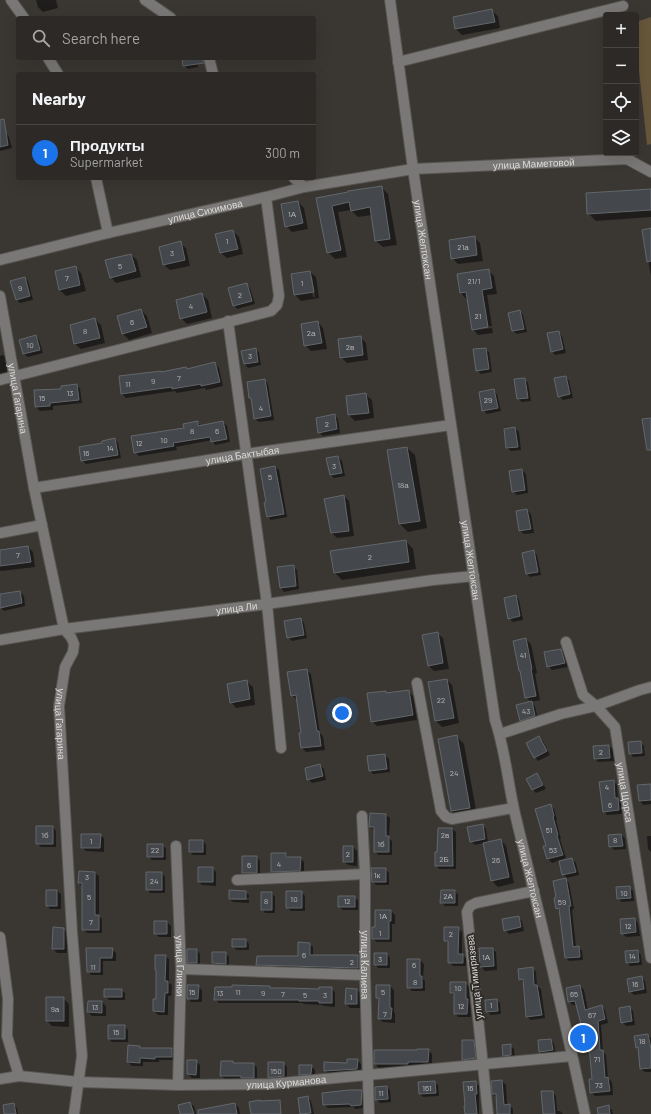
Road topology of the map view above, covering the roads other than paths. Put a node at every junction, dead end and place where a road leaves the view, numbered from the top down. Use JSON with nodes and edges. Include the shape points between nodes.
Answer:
{"nodes":[{"id":1,"x":11,"y":0,"type":"edge"},
{"id":2,"x":145,"y":0,"type":"edge"},
{"id":3,"x":390,"y":0,"type":"edge"},
{"id":4,"x":623,"y":7,"type":"edge"},
{"id":5,"x":23,"y":16,"type":"edge"},
{"id":6,"x":168,"y":16,"type":"edge"},
{"id":7,"x":49,"y":60,"type":"edge"},
{"id":8,"x":210,"y":60,"type":"edge"},
{"id":9,"x":398,"y":62,"type":"junction"},
{"id":10,"x":57,"y":72,"type":"edge"},
{"id":11,"x":212,"y":72,"type":"edge"},
{"id":12,"x":626,"y":156,"type":"edge"},
{"id":13,"x":413,"y":169,"type":"junction"},
{"id":14,"x":651,"y":172,"type":"edge"},
{"id":15,"x":96,"y":180,"type":"edge"},
{"id":16,"x":296,"y":180,"type":"edge"},
{"id":17,"x":304,"y":187,"type":"junction"},
{"id":18,"x":266,"y":197,"type":"junction"},
{"id":19,"x":108,"y":233,"type":"junction"},
{"id":20,"x":0,"y":260,"type":"edge"},
{"id":21,"x":0,"y":296,"type":"edge"},
{"id":22,"x":228,"y":321,"type":"junction"},
{"id":23,"x":14,"y":377,"type":"junction"},
{"id":24,"x":0,"y":380,"type":"edge"},
{"id":25,"x":451,"y":425,"type":"junction"},
{"id":26,"x":246,"y":454,"type":"junction"},
{"id":27,"x":34,"y":488,"type":"junction"},
{"id":28,"x":42,"y":525,"type":"junction"},
{"id":29,"x":0,"y":533,"type":"edge"},
{"id":30,"x":474,"y":576,"type":"junction"},
{"id":31,"x":267,"y":604,"type":"junction"},
{"id":32,"x":64,"y":629,"type":"junction"},
{"id":33,"x":0,"y":640,"type":"edge"},
{"id":34,"x":566,"y":642,"type":"dead end"},
{"id":35,"x":417,"y":684,"type":"dead end"},
{"id":36,"x":651,"y":687,"type":"edge"},
{"id":37,"x":596,"y":706,"type":"junction"},
{"id":38,"x":500,"y":734,"type":"junction"},
{"id":39,"x":281,"y":748,"type":"dead end"},
{"id":40,"x":513,"y":808,"type":"junction"},
{"id":41,"x":362,"y":816,"type":"dead end"},
{"id":42,"x":176,"y":846,"type":"dead end"},
{"id":43,"x":365,"y":874,"type":"junction"},
{"id":44,"x":237,"y":880,"type":"dead end"},
{"id":45,"x":534,"y":891,"type":"junction"},
{"id":46,"x":0,"y":937,"type":"edge"},
{"id":47,"x":651,"y":958,"type":"edge"},
{"id":48,"x":181,"y":968,"type":"junction"},
{"id":49,"x":365,"y":976,"type":"junction"},
{"id":50,"x":572,"y":1056,"type":"junction"},
{"id":51,"x":483,"y":1065,"type":"junction"},
{"id":52,"x":369,"y":1075,"type":"junction"},
{"id":53,"x":19,"y":1076,"type":"junction"},
{"id":54,"x":0,"y":1079,"type":"edge"},
{"id":55,"x":79,"y":1082,"type":"junction"},
{"id":56,"x":178,"y":1085,"type":"junction"},
{"id":57,"x":74,"y":1114,"type":"edge"},
{"id":58,"x":369,"y":1114,"type":"edge"},
{"id":59,"x":488,"y":1114,"type":"edge"},
{"id":60,"x":585,"y":1114,"type":"edge"}],
"edges":[{"from":1,"to":5,"type":"street"},
{"from":2,"to":6,"type":"street"},
{"from":3,"to":9,"type":"street","name":"улица Желтоксан"},
{"from":4,"to":9,"type":"street"},
{"from":7,"to":10,"type":"street"},
{"from":8,"to":11,"type":"street"},
{"from":9,"to":13,"type":"street","name":"улица Желтоксан"},
{"from":12,"to":13,"type":"street","name":"улица Маметовой"},
{"from":12,"to":14,"type":"street","name":"улица Маметовой"},
{"from":13,"to":17,"type":"street","name":"улица Сихимова"},
{"from":13,"to":25,"type":"street","name":"улица Желтоксан"},
{"from":15,"to":19,"type":"street"},
{"from":16,"to":17,"type":"street"},
{"from":17,"to":18,"type":"street","name":"улица Сихимова"},
{"from":18,"to":19,"type":"street","name":"улица Сихимова"},
{"from":18,"to":22,"type":"street","via":[[277,305],[271,311]]},
{"from":19,"to":20,"type":"street","name":"улица Сихимова"},
{"from":21,"to":23,"type":"street","name":"улица Гагарина"},
{"from":22,"to":23,"type":"street"},
{"from":22,"to":26,"type":"street"},
{"from":23,"to":24,"type":"street"},
{"from":23,"to":27,"type":"street","name":"улица Гагарина"},
{"from":25,"to":26,"type":"street","name":"улица Бактыбая"},
{"from":25,"to":30,"type":"street","name":"улица Желтоксан"},
{"from":26,"to":27,"type":"street","name":"улица Бактыбая"},
{"from":26,"to":31,"type":"street"},
{"from":27,"to":28,"type":"street","name":"улица Гагарина"},
{"from":28,"to":29,"type":"street"},
{"from":28,"to":32,"type":"street","name":"улица Гагарина"},
{"from":30,"to":31,"type":"street","name":"улица Ли"},
{"from":30,"to":38,"type":"street","name":"улица Желтоксан"},
{"from":31,"to":32,"type":"street","name":"улица Ли"},
{"from":31,"to":39,"type":"street"},
{"from":32,"to":33,"type":"street","name":"улица Ли"},
{"from":32,"to":55,"type":"street","name":"улица Гагарина","via":[[72,637],[74,644],[65,667],[59,706],[82,1056]]},
{"from":34,"to":37,"type":"street","name":"улица Щорса","via":[[583,695]]},
{"from":35,"to":40,"type":"street","via":[[441,811],[452,819]]},
{"from":36,"to":37,"type":"street"},
{"from":37,"to":38,"type":"street","via":[[561,714]]},
{"from":37,"to":47,"type":"street","name":"улица Щорса","via":[[615,727]]},
{"from":38,"to":40,"type":"street","name":"улица Желтоксан"},
{"from":40,"to":45,"type":"street","name":"улица Желтоксан"},
{"from":41,"to":43,"type":"street","name":"улица Калиева"},
{"from":42,"to":48,"type":"street","name":"улица Глинки"},
{"from":43,"to":44,"type":"street"},
{"from":43,"to":49,"type":"street","name":"улица Калиева"},
{"from":45,"to":50,"type":"street","name":"улица Желтоксан"},
{"from":45,"to":51,"type":"street","name":"улица Тимирязева","via":[[476,903],[470,906],[467,912]]},
{"from":46,"to":53,"type":"street","via":[[8,999],[7,1036]]},
{"from":48,"to":49,"type":"street"},
{"from":48,"to":56,"type":"street","name":"улица Глинки"},
{"from":49,"to":52,"type":"street","name":"улица Калиева"},
{"from":50,"to":51,"type":"street","name":"улица Курманова"},
{"from":50,"to":60,"type":"street","name":"улица Желтоксан"},
{"from":51,"to":52,"type":"street","name":"улица Курманова"},
{"from":51,"to":59,"type":"street","name":"улица Тимирязева"},
{"from":52,"to":56,"type":"street","name":"улица Курманова","via":[[271,1084]]},
{"from":52,"to":58,"type":"street","name":"улица Калиева"},
{"from":53,"to":54,"type":"street","name":"улица Курманова"},
{"from":53,"to":55,"type":"street","name":"улица Курманова"},
{"from":55,"to":56,"type":"street","name":"улица Курманова"},
{"from":55,"to":57,"type":"street","name":"улица Гагарина"}]}
